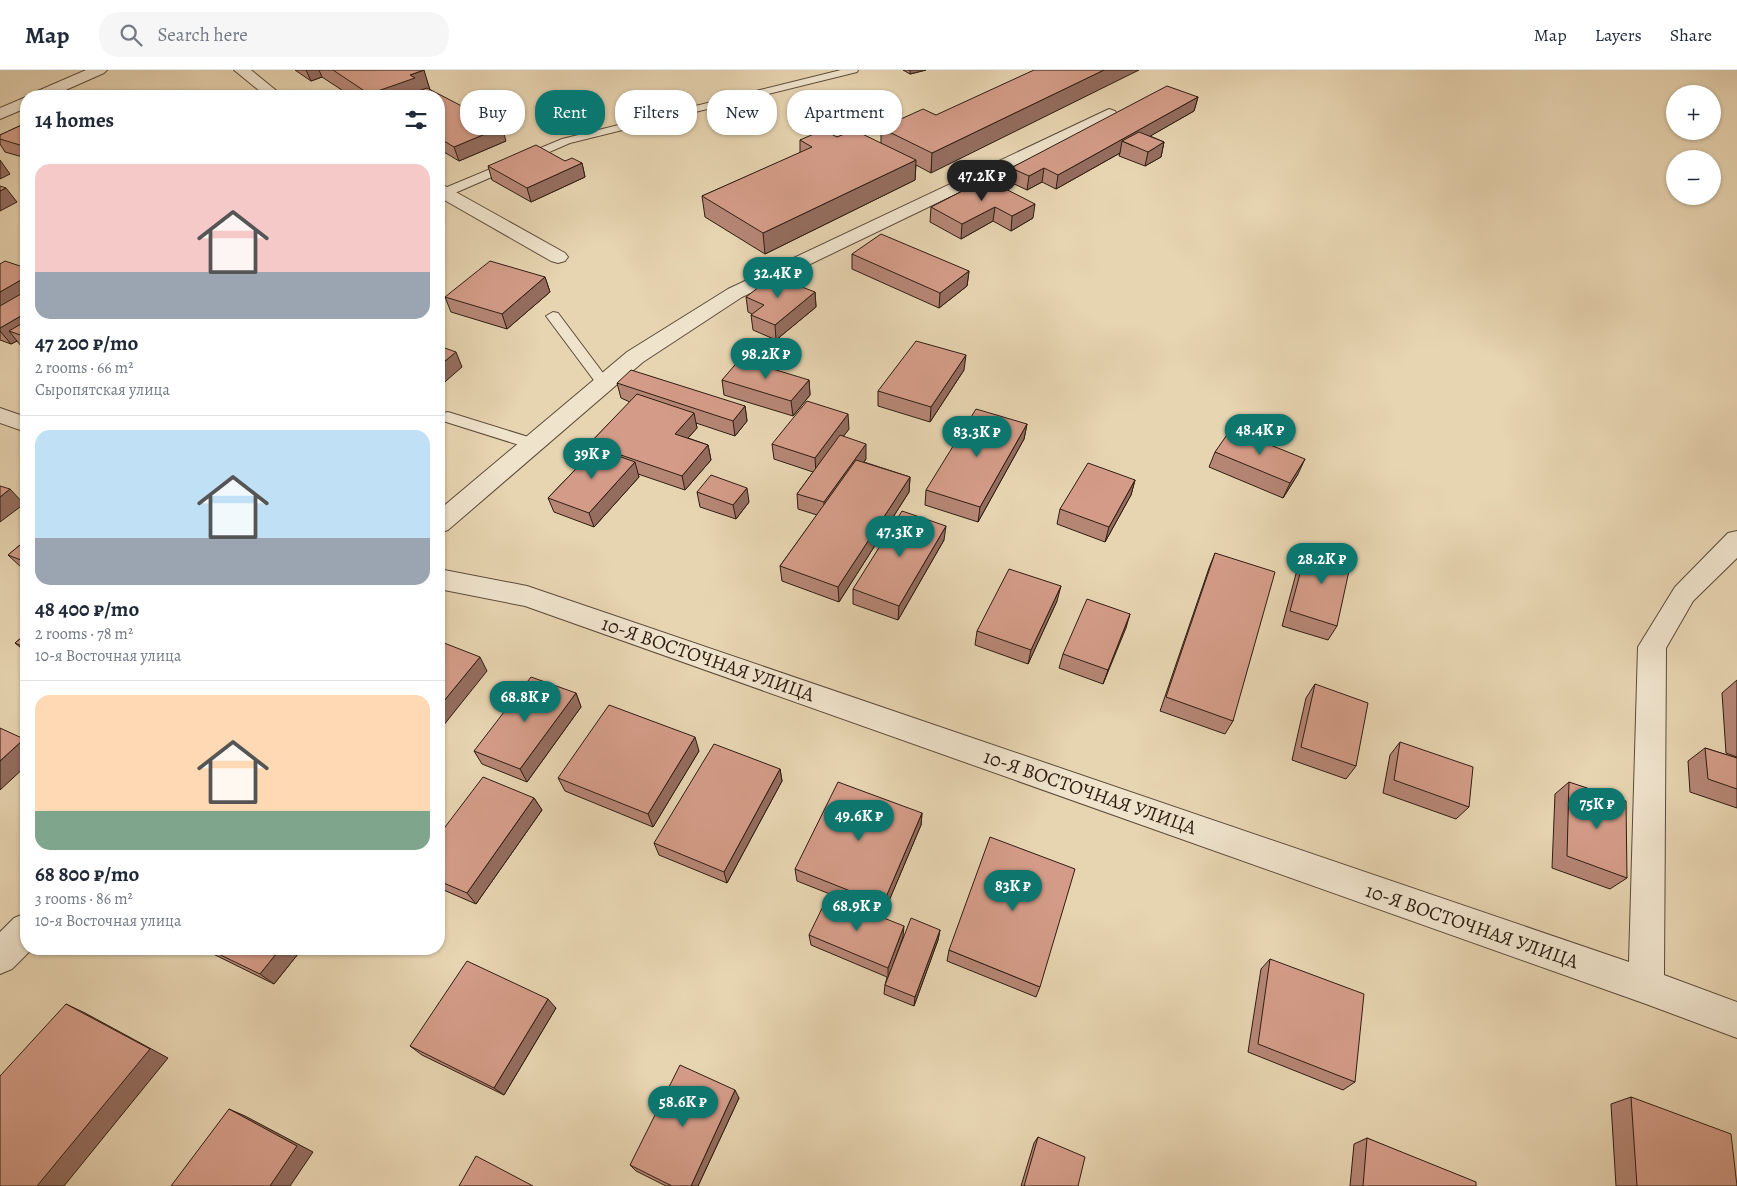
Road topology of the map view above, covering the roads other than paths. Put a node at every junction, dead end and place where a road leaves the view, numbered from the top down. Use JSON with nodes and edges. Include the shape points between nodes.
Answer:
{"nodes":[{"id":1,"x":99,"y":70,"type":"edge"},
{"id":2,"x":242,"y":70,"type":"edge"},
{"id":3,"x":853,"y":70,"type":"edge"},
{"id":4,"x":53,"y":90,"type":"edge"},
{"id":5,"x":267,"y":90,"type":"edge"},
{"id":6,"x":20,"y":105,"type":"edge"},
{"id":7,"x":0,"y":114,"type":"edge"},
{"id":8,"x":1109,"y":114,"type":"edge"},
{"id":9,"x":445,"y":190,"type":"edge"},
{"id":10,"x":445,"y":194,"type":"edge"},
{"id":11,"x":558,"y":257,"type":"dead end"},
{"id":12,"x":553,"y":316,"type":"dead end"},
{"id":13,"x":604,"y":384,"type":"junction"},
{"id":14,"x":0,"y":415,"type":"edge"},
{"id":15,"x":448,"y":416,"type":"dead end"},
{"id":16,"x":20,"y":423,"type":"edge"},
{"id":17,"x":532,"y":444,"type":"junction"},
{"id":18,"x":445,"y":519,"type":"edge"},
{"id":19,"x":1737,"y":540,"type":"edge"},
{"id":20,"x":445,"y":580,"type":"edge"},
{"id":21,"x":20,"y":936,"type":"edge"},
{"id":22,"x":0,"y":957,"type":"edge"},
{"id":23,"x":1646,"y":986,"type":"junction"},
{"id":24,"x":1737,"y":1020,"type":"edge"}],
"edges":[{"from":1,"to":4,"type":"street"},
{"from":2,"to":5,"type":"street"},
{"from":3,"to":9,"type":"lane","via":[[566,141]]},
{"from":6,"to":7,"type":"street"},
{"from":8,"to":13,"type":"street","via":[[735,293],[635,357]]},
{"from":10,"to":11,"type":"street"},
{"from":12,"to":13,"type":"lane"},
{"from":13,"to":17,"type":"street"},
{"from":14,"to":16,"type":"street"},
{"from":15,"to":17,"type":"lane"},
{"from":17,"to":18,"type":"street"},
{"from":19,"to":23,"type":"street","via":[[1684,594],[1652,647]]},
{"from":20,"to":23,"type":"street","name":"10-Я ВОСТОЧНАЯ УЛИЦА","via":[[527,596]]},
{"from":21,"to":22,"type":"street"},
{"from":23,"to":24,"type":"street","name":"10-Я ВОСТОЧНАЯ УЛИЦА"}]}
